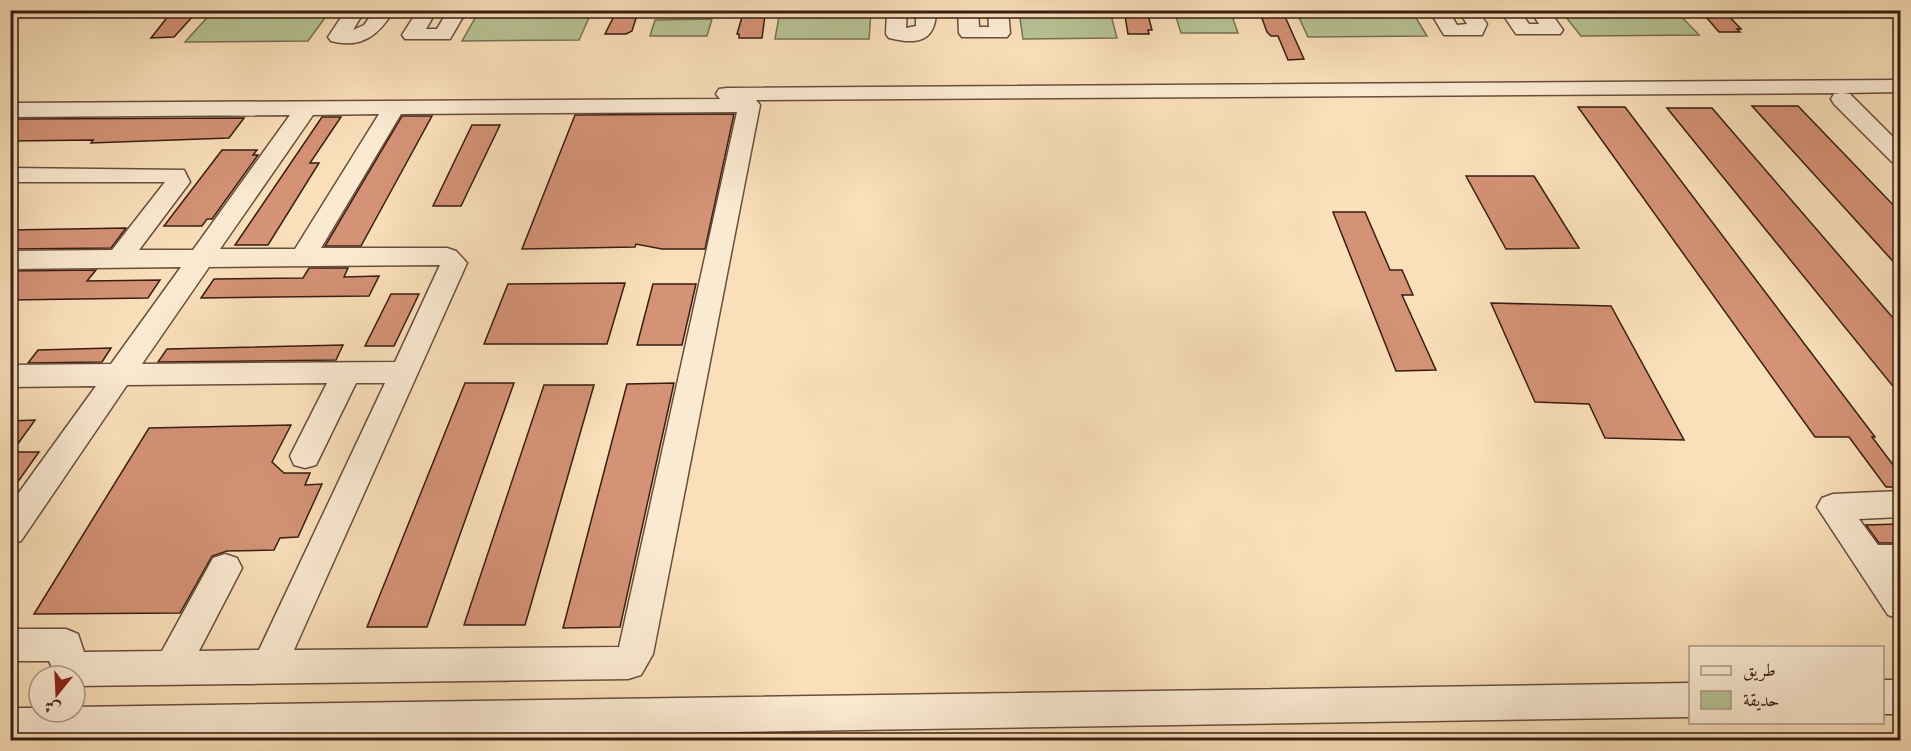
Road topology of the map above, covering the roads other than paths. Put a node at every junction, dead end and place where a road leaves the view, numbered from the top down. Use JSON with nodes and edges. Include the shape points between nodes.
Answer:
{"nodes":[{"id":1,"x":356,"y":10,"type":"edge"},
{"id":2,"x":385,"y":10,"type":"edge"},
{"id":3,"x":428,"y":10,"type":"edge"},
{"id":4,"x":458,"y":10,"type":"edge"},
{"id":5,"x":897,"y":10,"type":"edge"},
{"id":6,"x":926,"y":10,"type":"edge"},
{"id":7,"x":968,"y":10,"type":"edge"},
{"id":8,"x":998,"y":10,"type":"edge"},
{"id":9,"x":1438,"y":10,"type":"edge"},
{"id":10,"x":1467,"y":10,"type":"edge"},
{"id":11,"x":1509,"y":10,"type":"edge"},
{"id":12,"x":1539,"y":10,"type":"edge"},
{"id":13,"x":1900,"y":86,"type":"edge"},
{"id":14,"x":1900,"y":98,"type":"edge"},
{"id":15,"x":10,"y":99,"type":"edge"},
{"id":16,"x":1842,"y":99,"type":"junction"},
{"id":17,"x":1552,"y":100,"type":"dead end"},
{"id":18,"x":394,"y":107,"type":"junction"},
{"id":19,"x":306,"y":108,"type":"junction"},
{"id":20,"x":10,"y":110,"type":"edge"},
{"id":21,"x":1900,"y":157,"type":"edge"},
{"id":22,"x":10,"y":175,"type":"edge"},
{"id":23,"x":303,"y":257,"type":"junction"},
{"id":24,"x":201,"y":258,"type":"junction"},
{"id":25,"x":119,"y":259,"type":"junction"},
{"id":26,"x":10,"y":260,"type":"edge"},
{"id":27,"x":347,"y":372,"type":"junction"},
{"id":28,"x":404,"y":372,"type":"junction"},
{"id":29,"x":120,"y":375,"type":"junction"},
{"id":30,"x":10,"y":376,"type":"edge"},
{"id":31,"x":305,"y":456,"type":"dead end"},
{"id":32,"x":1900,"y":504,"type":"edge"},
{"id":33,"x":10,"y":531,"type":"edge"},
{"id":34,"x":1885,"y":559,"type":"edge"},
{"id":35,"x":225,"y":567,"type":"dead end"},
{"id":36,"x":1900,"y":604,"type":"edge"},
{"id":37,"x":10,"y":645,"type":"edge"},
{"id":38,"x":268,"y":667,"type":"junction"},
{"id":39,"x":172,"y":668,"type":"junction"},
{"id":40,"x":1884,"y":697,"type":"edge"},
{"id":41,"x":1900,"y":697,"type":"edge"},
{"id":42,"x":1689,"y":700,"type":"edge"},
{"id":43,"x":10,"y":726,"type":"edge"}],
"edges":[{"from":1,"to":2,"type":"lane","via":[[338,37],[362,36],[373,29]]},
{"from":3,"to":4,"type":"lane","via":[[412,35],[443,35]]},
{"from":5,"to":6,"type":"lane","via":[[896,34],[920,34],[926,27]]},
{"from":7,"to":8,"type":"lane","via":[[969,33],[1000,33]]},
{"from":9,"to":10,"type":"lane","via":[[1451,31],[1475,31],[1477,24]]},
{"from":11,"to":12,"type":"lane","via":[[1523,30],[1553,30]]},
{"from":13,"to":15,"type":"lane"},
{"from":14,"to":16,"type":"lane"},
{"from":16,"to":17,"type":"lane"},
{"from":16,"to":21,"type":"lane"},
{"from":18,"to":19,"type":"lane"},
{"from":18,"to":23,"type":"lane"},
{"from":18,"to":38,"type":"lane","via":[[749,105],[635,654],[628,663]]},
{"from":19,"to":20,"type":"lane"},
{"from":19,"to":24,"type":"lane"},
{"from":22,"to":25,"type":"lane","via":[[176,175],[178,182]]},
{"from":23,"to":24,"type":"lane"},
{"from":23,"to":28,"type":"lane","via":[[431,256],[447,257],[454,263]]},
{"from":24,"to":25,"type":"lane"},
{"from":24,"to":29,"type":"lane"},
{"from":25,"to":26,"type":"lane"},
{"from":27,"to":28,"type":"lane"},
{"from":27,"to":29,"type":"lane"},
{"from":27,"to":31,"type":"lane"},
{"from":28,"to":38,"type":"lane"},
{"from":29,"to":30,"type":"lane"},
{"from":29,"to":33,"type":"lane"},
{"from":32,"to":34,"type":"lane","via":[[1833,507]]},
{"from":34,"to":36,"type":"lane"},
{"from":35,"to":39,"type":"lane"},
{"from":37,"to":39,"type":"lane","via":[[66,645],[70,669]]},
{"from":38,"to":39,"type":"lane"},
{"from":40,"to":41,"type":"lane"},
{"from":42,"to":43,"type":"lane"}]}
